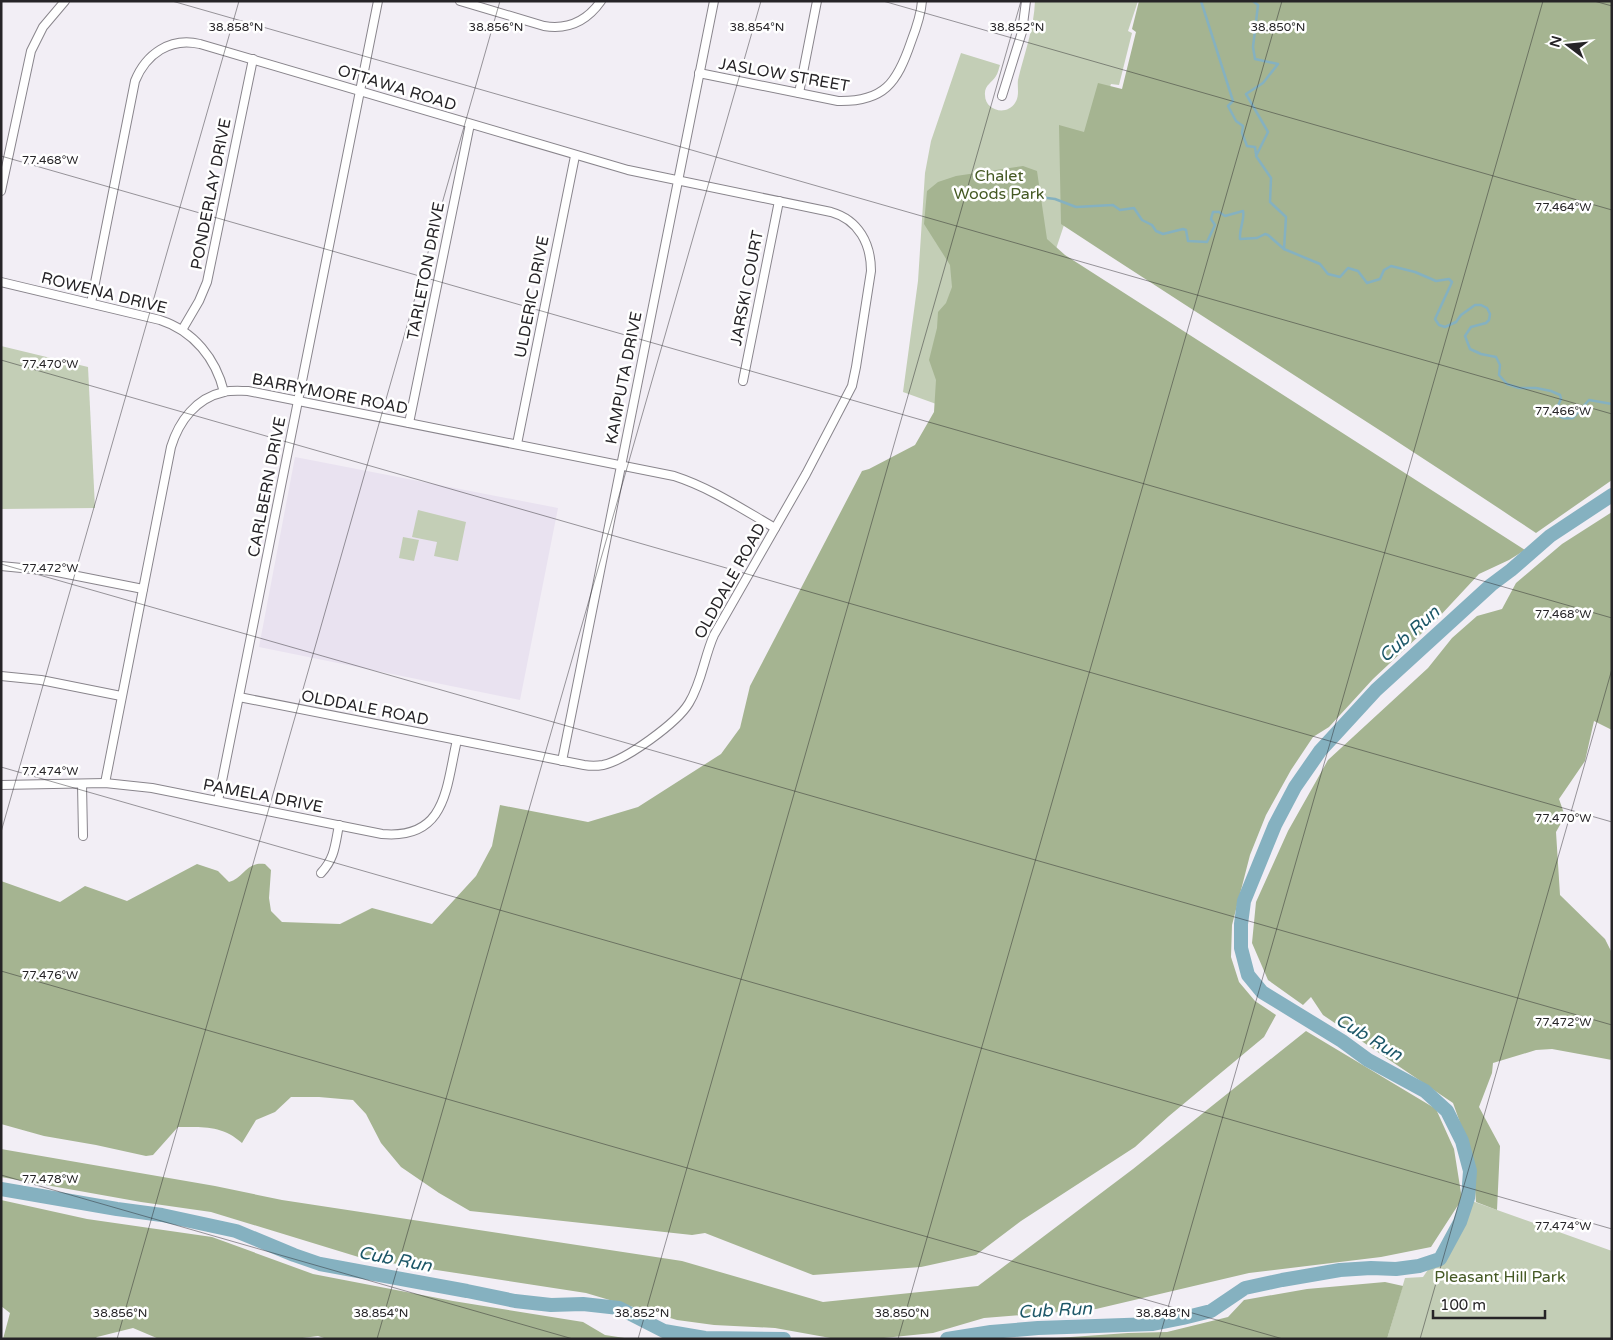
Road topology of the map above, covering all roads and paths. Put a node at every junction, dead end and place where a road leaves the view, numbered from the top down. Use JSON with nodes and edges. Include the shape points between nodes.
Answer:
{"nodes":[{"id":1,"x":65,"y":1,"type":"edge"},
{"id":2,"x":378,"y":1,"type":"edge"},
{"id":3,"x":460,"y":1,"type":"edge"},
{"id":4,"x":601,"y":1,"type":"edge"},
{"id":5,"x":714,"y":1,"type":"edge"},
{"id":6,"x":817,"y":1,"type":"edge"},
{"id":7,"x":922,"y":1,"type":"edge"},
{"id":8,"x":1026,"y":1,"type":"edge"},
{"id":9,"x":490,"y":5,"type":"edge"},
{"id":10,"x":253,"y":59,"type":"junction"},
{"id":11,"x":699,"y":73,"type":"junction"},
{"id":12,"x":360,"y":91,"type":"junction"},
{"id":13,"x":799,"y":93,"type":"junction"},
{"id":14,"x":1002,"y":96,"type":"dead end"},
{"id":15,"x":470,"y":124,"type":"junction"},
{"id":16,"x":575,"y":156,"type":"junction"},
{"id":17,"x":678,"y":181,"type":"junction"},
{"id":18,"x":1,"y":191,"type":"edge"},
{"id":19,"x":779,"y":201,"type":"junction"},
{"id":20,"x":870,"y":251,"type":"joint"},
{"id":21,"x":1,"y":282,"type":"edge"},
{"id":22,"x":91,"y":303,"type":"junction"},
{"id":23,"x":182,"y":330,"type":"junction"},
{"id":24,"x":743,"y":381,"type":"dead end"},
{"id":25,"x":224,"y":392,"type":"junction"},
{"id":26,"x":298,"y":401,"type":"junction"},
{"id":27,"x":409,"y":423,"type":"junction"},
{"id":28,"x":517,"y":444,"type":"junction"},
{"id":29,"x":621,"y":466,"type":"junction"},
{"id":30,"x":775,"y":528,"type":"junction"},
{"id":31,"x":1,"y":566,"type":"edge"},
{"id":32,"x":143,"y":589,"type":"junction"},
{"id":33,"x":1,"y":676,"type":"edge"},
{"id":34,"x":121,"y":696,"type":"junction"},
{"id":35,"x":238,"y":697,"type":"junction"},
{"id":36,"x":457,"y":740,"type":"junction"},
{"id":37,"x":562,"y":761,"type":"junction"},
{"id":38,"x":105,"y":783,"type":"junction"},
{"id":39,"x":82,"y":784,"type":"junction"},
{"id":40,"x":1,"y":785,"type":"edge"},
{"id":41,"x":218,"y":801,"type":"junction"},
{"id":42,"x":339,"y":826,"type":"junction"},
{"id":43,"x":83,"y":836,"type":"dead end"},
{"id":44,"x":321,"y":874,"type":"dead end"}],
"edges":[{"from":1,"to":18,"type":"street","via":[[43,27],[31,50]]},
{"from":2,"to":12,"type":"street","name":"CARLBERN DRIVE"},
{"from":3,"to":9,"type":"street"},
{"from":4,"to":9,"type":"street","via":[[585,18],[562,27],[544,26]]},
{"from":5,"to":11,"type":"street","name":"KAMPUTA DRIVE"},
{"from":6,"to":13,"type":"street"},
{"from":7,"to":13,"type":"street","name":"JASLOW STREET","via":[[904,64],[885,88],[855,101]]},
{"from":8,"to":14,"type":"street","via":[[1020,40]]},
{"from":10,"to":12,"type":"street","name":"OTTAWA ROAD"},
{"from":10,"to":22,"type":"street","name":"OTTAWA ROAD","via":[[184,42],[161,48],[143,65],[135,81]]},
{"from":10,"to":23,"type":"street","name":"PONDERLAY DRIVE","via":[[207,282]]},
{"from":11,"to":13,"type":"street","name":"JASLOW STREET"},
{"from":11,"to":17,"type":"street","name":"KAMPUTA DRIVE"},
{"from":12,"to":15,"type":"street","name":"OTTAWA ROAD"},
{"from":12,"to":26,"type":"street","name":"CARLBERN DRIVE"},
{"from":15,"to":16,"type":"street","name":"OTTAWA ROAD"},
{"from":15,"to":27,"type":"street","name":"TARLETON DRIVE"},
{"from":16,"to":17,"type":"street","name":"OTTAWA ROAD"},
{"from":16,"to":28,"type":"street","name":"ULDERIC DRIVE"},
{"from":17,"to":19,"type":"street","name":"OTTAWA ROAD"},
{"from":17,"to":29,"type":"street","name":"KAMPUTA DRIVE"},
{"from":19,"to":20,"type":"street","name":"OTTAWA ROAD","via":[[832,212],[847,219],[861,233]]},
{"from":19,"to":24,"type":"street","name":"JARSKI COURT"},
{"from":20,"to":30,"type":"street","name":"OLDDALE ROAD","via":[[871,271],[852,386]]},
{"from":21,"to":22,"type":"street","name":"ROWENA DRIVE"},
{"from":22,"to":23,"type":"street","name":"ROWENA DRIVE","via":[[160,320]]},
{"from":23,"to":25,"type":"street","name":"ROWENA DRIVE","via":[[200,345],[213,363]]},
{"from":25,"to":26,"type":"street","name":"BARRYMORE ROAD","via":[[248,392]]},
{"from":25,"to":32,"type":"street","name":"BARRYMORE ROAD","via":[[194,407],[175,434]]},
{"from":26,"to":27,"type":"street","name":"BARRYMORE ROAD"},
{"from":26,"to":35,"type":"street","name":"CARLBERN DRIVE"},
{"from":27,"to":28,"type":"street","name":"BARRYMORE ROAD"},
{"from":28,"to":29,"type":"street","name":"BARRYMORE ROAD"},
{"from":29,"to":30,"type":"street","name":"BARRYMORE ROAD","via":[[695,483]]},
{"from":29,"to":37,"type":"street","name":"KAMPUTA DRIVE"},
{"from":30,"to":37,"type":"street","name":"OLDDALE ROAD","via":[[714,635],[696,689],[679,717],[612,762],[590,766]]},
{"from":31,"to":32,"type":"street","via":[[52,571]]},
{"from":32,"to":34,"type":"street","name":"BARRYMORE ROAD"},
{"from":33,"to":34,"type":"street"},
{"from":34,"to":38,"type":"street","name":"BARRYMORE ROAD"},
{"from":35,"to":36,"type":"street","name":"OLDDALE ROAD"},
{"from":35,"to":41,"type":"street","name":"CARLBERN DRIVE"},
{"from":36,"to":37,"type":"street","name":"OLDDALE ROAD"},
{"from":36,"to":42,"type":"street","name":"PAMELA DRIVE","via":[[443,801],[427,824],[394,835]]},
{"from":38,"to":39,"type":"street","name":"PAMELA DRIVE"},
{"from":38,"to":41,"type":"street","name":"PAMELA DRIVE"},
{"from":39,"to":40,"type":"street","name":"PAMELA DRIVE"},
{"from":39,"to":43,"type":"street"},
{"from":41,"to":42,"type":"street","name":"PAMELA DRIVE"},
{"from":42,"to":44,"type":"street","via":[[332,858]]}]}
